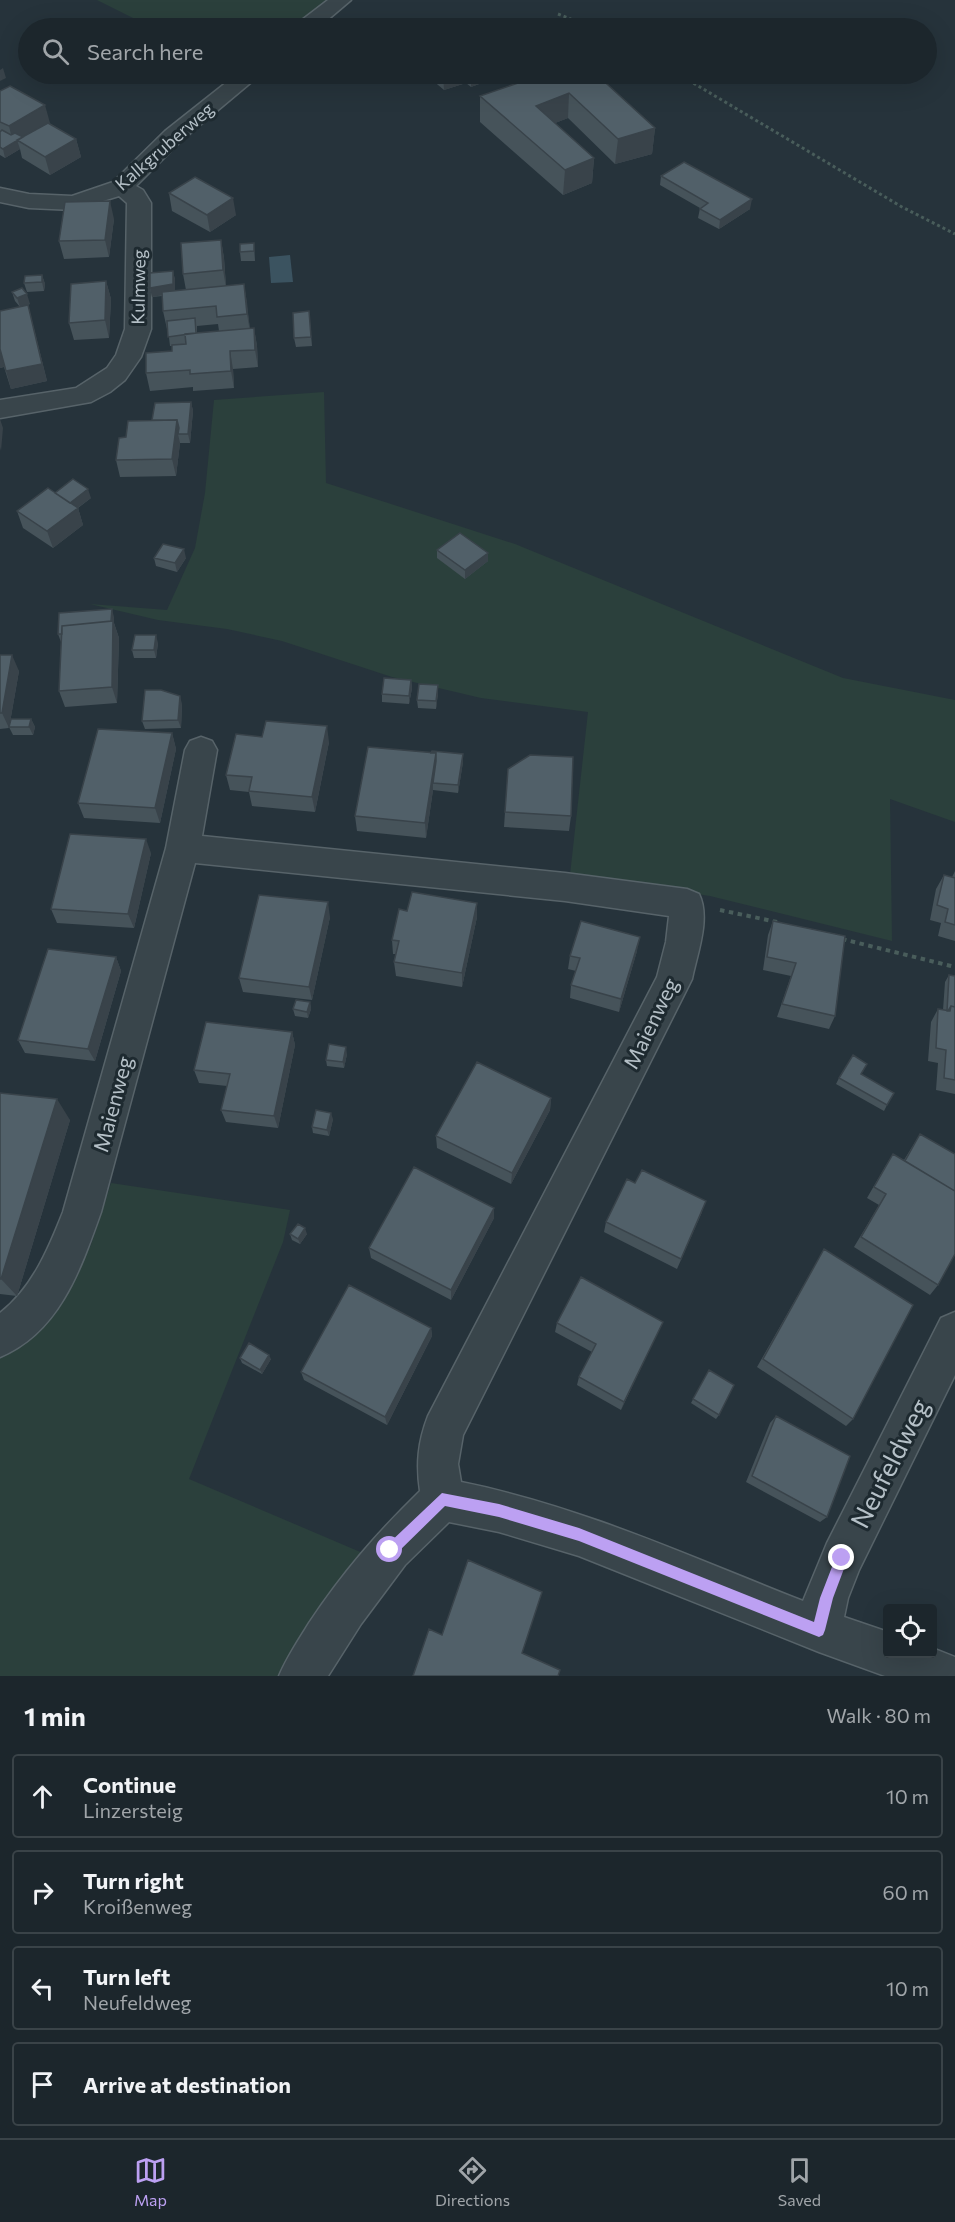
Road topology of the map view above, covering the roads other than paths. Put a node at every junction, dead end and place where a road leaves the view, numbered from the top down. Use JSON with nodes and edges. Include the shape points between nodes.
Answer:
{"nodes":[{"id":1,"x":341,"y":0,"type":"edge"},
{"id":2,"x":318,"y":18,"type":"edge"},
{"id":3,"x":237,"y":84,"type":"edge"},
{"id":4,"x":121,"y":187,"type":"junction"},
{"id":5,"x":0,"y":195,"type":"edge"},
{"id":6,"x":0,"y":409,"type":"edge"},
{"id":7,"x":201,"y":750,"type":"dead end"},
{"id":8,"x":183,"y":848,"type":"junction"},
{"id":9,"x":955,"y":1332,"type":"edge"},
{"id":10,"x":0,"y":1337,"type":"edge"},
{"id":11,"x":442,"y":1499,"type":"junction"},
{"id":12,"x":819,"y":1630,"type":"junction"},
{"id":13,"x":302,"y":1676,"type":"edge"},
{"id":14,"x":947,"y":1676,"type":"edge"}],
"edges":[{"from":1,"to":2,"type":"street"},
{"from":3,"to":4,"type":"street","name":"Kalkgruberweg","via":[[172,136]]},
{"from":4,"to":5,"type":"street","name":"Kalkgruberweg","via":[[74,203],[41,203]]},
{"from":4,"to":6,"type":"street","name":"Kulmweg","via":[[140,203],[138,329],[128,357],[116,374],[82,396]]},
{"from":7,"to":8,"type":"street","name":"Maienweg"},
{"from":8,"to":10,"type":"street","name":"Maienweg","via":[[82,1212],[60,1269],[36,1307]]},
{"from":8,"to":11,"type":"street","name":"Maienweg","via":[[687,904],[674,979],[443,1431],[437,1464]]},
{"from":9,"to":12,"type":"street","name":"Neufeldweg","via":[[842,1558],[826,1598]]},
{"from":11,"to":12,"type":"street","via":[[499,1510],[579,1534]]},
{"from":11,"to":13,"type":"street","via":[[390,1550],[345,1608]]},
{"from":12,"to":14,"type":"street"}]}
